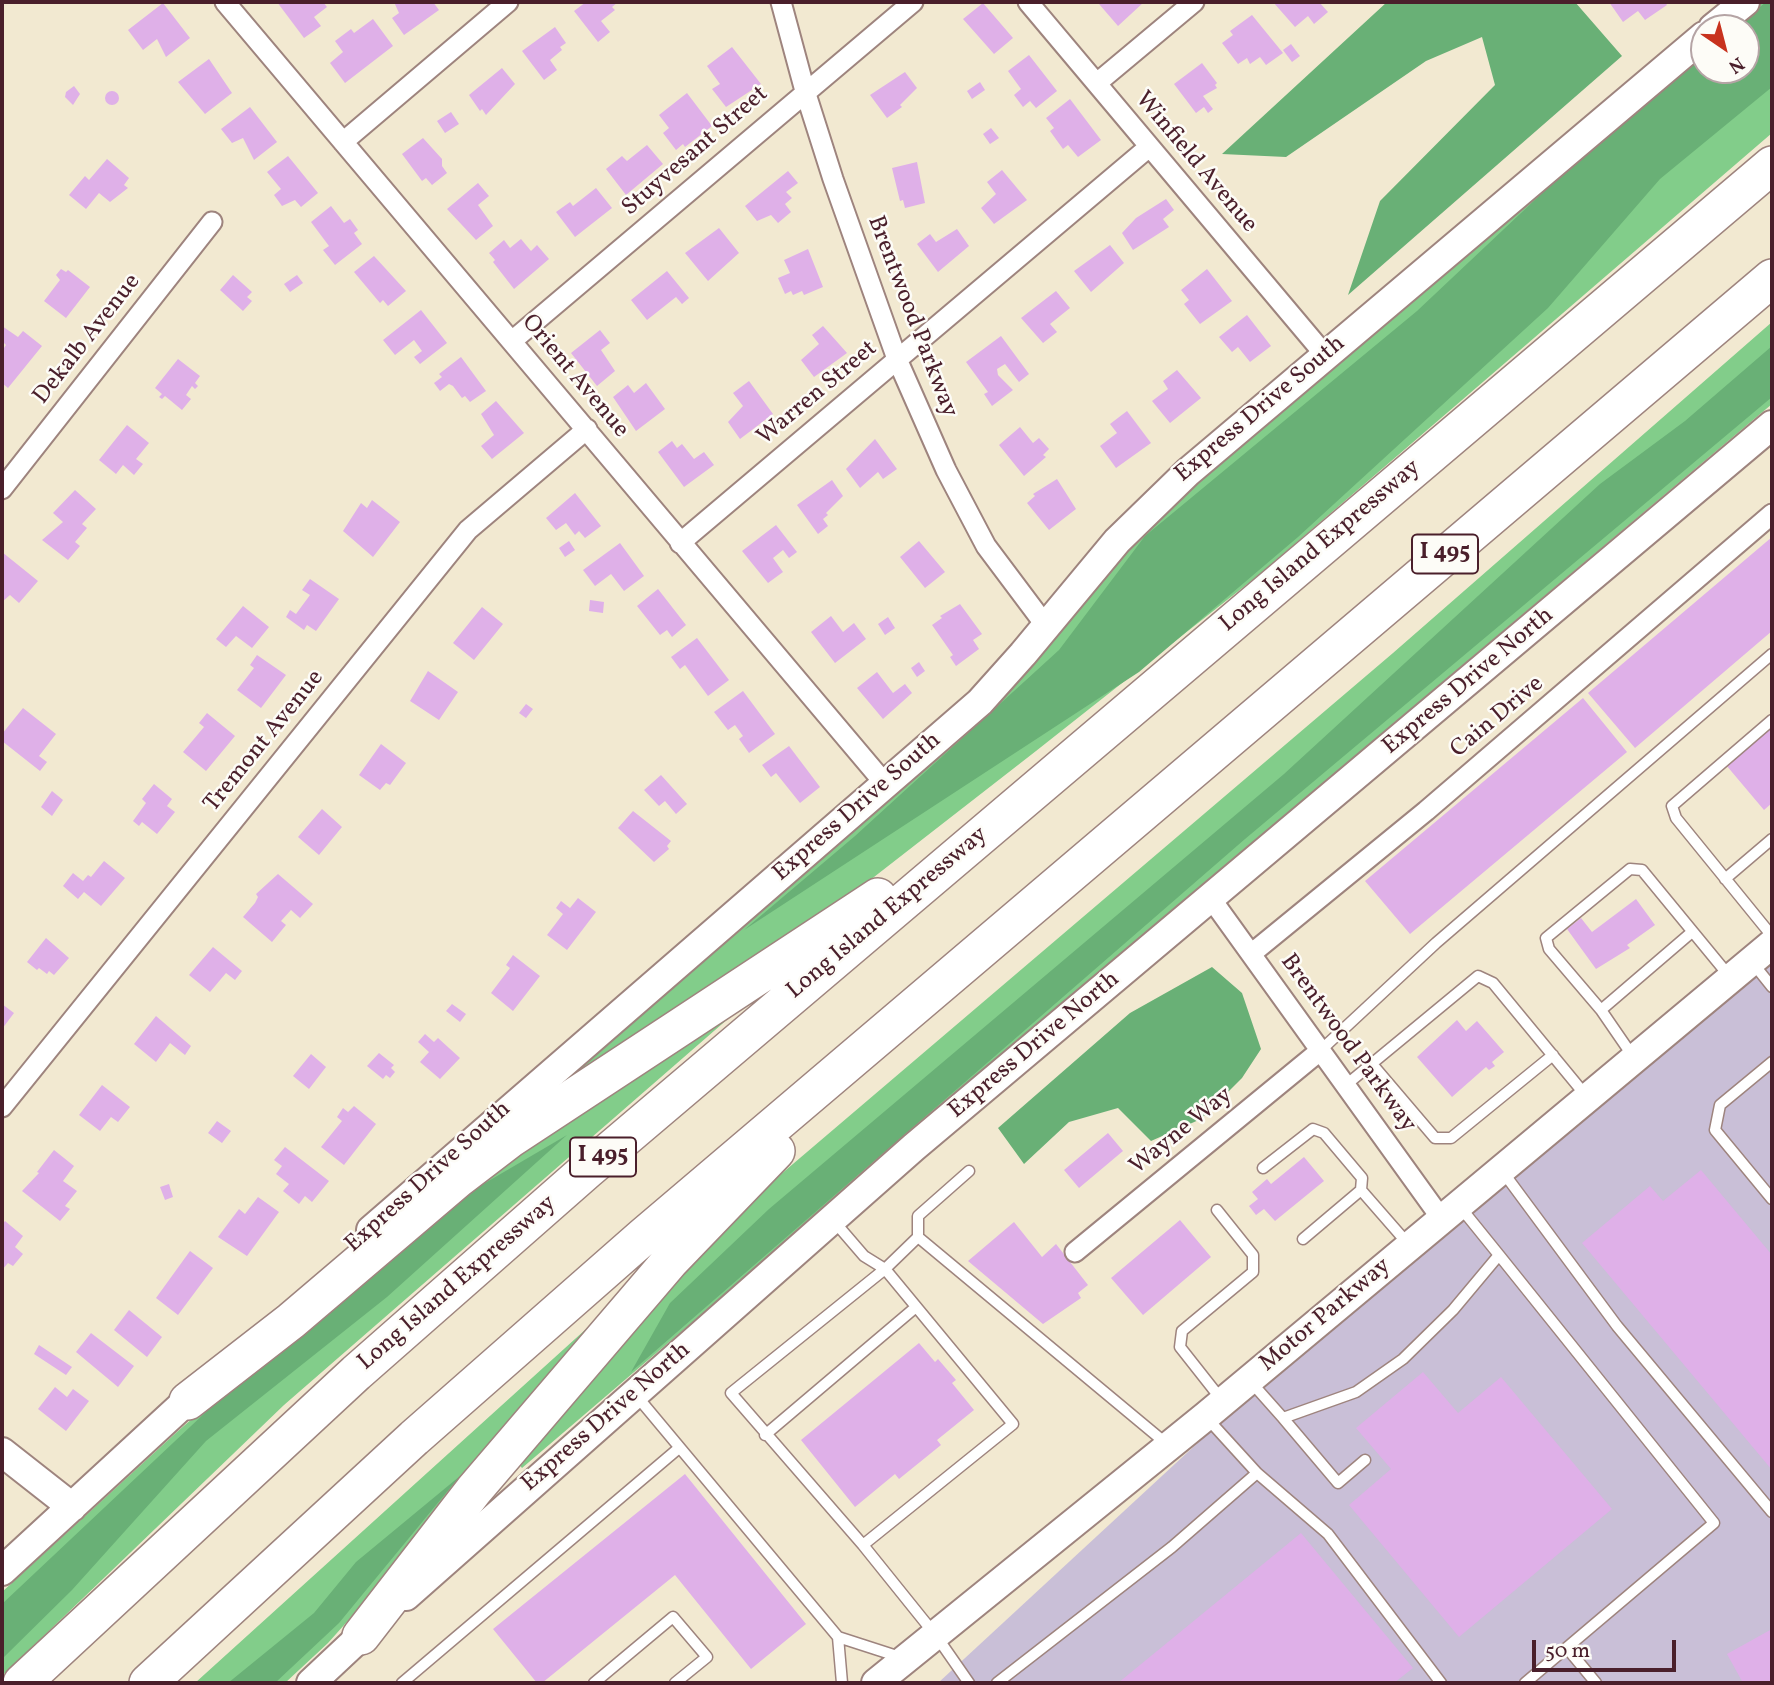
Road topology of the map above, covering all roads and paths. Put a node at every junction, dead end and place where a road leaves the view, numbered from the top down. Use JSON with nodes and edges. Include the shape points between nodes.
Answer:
{"nodes":[{"id":1,"x":225,"y":2,"type":"edge"},
{"id":2,"x":508,"y":2,"type":"edge"},
{"id":3,"x":781,"y":2,"type":"edge"},
{"id":4,"x":913,"y":2,"type":"edge"},
{"id":5,"x":1028,"y":2,"type":"edge"},
{"id":6,"x":1194,"y":2,"type":"edge"},
{"id":7,"x":1745,"y":2,"type":"edge"},
{"id":8,"x":1730,"y":14,"type":"edge"},
{"id":9,"x":1690,"y":48,"type":"edge"},
{"id":10,"x":1097,"y":83,"type":"junction"},
{"id":11,"x":805,"y":91,"type":"junction"},
{"id":12,"x":343,"y":142,"type":"junction"},
{"id":13,"x":1149,"y":147,"type":"junction"},
{"id":14,"x":1772,"y":165,"type":"edge"},
{"id":15,"x":212,"y":222,"type":"dead end"},
{"id":16,"x":1772,"y":278,"type":"edge"},
{"id":17,"x":512,"y":341,"type":"junction"},
{"id":18,"x":1325,"y":355,"type":"junction"},
{"id":19,"x":897,"y":359,"type":"junction"},
{"id":20,"x":1772,"y":425,"type":"edge"},
{"id":21,"x":587,"y":429,"type":"junction"},
{"id":22,"x":2,"y":489,"type":"edge"},
{"id":23,"x":1772,"y":514,"type":"edge"},
{"id":24,"x":680,"y":543,"type":"junction"},
{"id":25,"x":1046,"y":626,"type":"junction"},
{"id":26,"x":1200,"y":649,"type":"junction"},
{"id":27,"x":1772,"y":654,"type":"edge"},
{"id":28,"x":1772,"y":720,"type":"edge"},
{"id":29,"x":886,"y":785,"type":"junction"},
{"id":30,"x":1118,"y":831,"type":"junction"},
{"id":31,"x":1772,"y":839,"type":"edge"},
{"id":32,"x":1725,"y":879,"type":"junction"},
{"id":33,"x":1212,"y":900,"type":"junction"},
{"id":34,"x":1692,"y":932,"type":"junction"},
{"id":35,"x":1772,"y":936,"type":"edge"},
{"id":36,"x":1251,"y":954,"type":"junction"},
{"id":37,"x":1752,"y":961,"type":"edge"},
{"id":38,"x":1772,"y":987,"type":"edge"},
{"id":39,"x":1601,"y":1010,"type":"junction"},
{"id":40,"x":1321,"y":1050,"type":"junction"},
{"id":41,"x":1553,"y":1055,"type":"junction"},
{"id":42,"x":1634,"y":1059,"type":"junction"},
{"id":43,"x":1772,"y":1062,"type":"edge"},
{"id":44,"x":1372,"y":1064,"type":"junction"},
{"id":45,"x":1346,"y":1085,"type":"junction"},
{"id":46,"x":1587,"y":1097,"type":"junction"},
{"id":47,"x":2,"y":1107,"type":"edge"},
{"id":48,"x":1263,"y":1168,"type":"dead end"},
{"id":49,"x":1500,"y":1169,"type":"junction"},
{"id":50,"x":969,"y":1171,"type":"dead end"},
{"id":51,"x":1361,"y":1190,"type":"junction"},
{"id":52,"x":1772,"y":1199,"type":"edge"},
{"id":53,"x":1217,"y":1210,"type":"dead end"},
{"id":54,"x":1449,"y":1211,"type":"junction"},
{"id":55,"x":833,"y":1219,"type":"junction"},
{"id":56,"x":918,"y":1237,"type":"junction"},
{"id":57,"x":1303,"y":1239,"type":"dead end"},
{"id":58,"x":1409,"y":1246,"type":"junction"},
{"id":59,"x":1075,"y":1252,"type":"dead end"},
{"id":60,"x":1500,"y":1255,"type":"junction"},
{"id":61,"x":885,"y":1269,"type":"junction"},
{"id":62,"x":916,"y":1307,"type":"junction"},
{"id":63,"x":1250,"y":1380,"type":"junction"},
{"id":64,"x":635,"y":1394,"type":"junction"},
{"id":65,"x":188,"y":1401,"type":"junction"},
{"id":66,"x":1215,"y":1409,"type":"junction"},
{"id":67,"x":1283,"y":1418,"type":"junction"},
{"id":68,"x":765,"y":1435,"type":"junction"},
{"id":69,"x":1169,"y":1446,"type":"junction"},
{"id":70,"x":679,"y":1448,"type":"junction"},
{"id":71,"x":2,"y":1452,"type":"edge"},
{"id":72,"x":1365,"y":1460,"type":"dead end"},
{"id":73,"x":1257,"y":1473,"type":"junction"},
{"id":74,"x":72,"y":1507,"type":"junction"},
{"id":75,"x":1772,"y":1512,"type":"edge"},
{"id":76,"x":863,"y":1545,"type":"junction"},
{"id":77,"x":2,"y":1571,"type":"edge"},
{"id":78,"x":361,"y":1636,"type":"junction"},
{"id":79,"x":838,"y":1637,"type":"junction"},
{"id":80,"x":936,"y":1637,"type":"junction"},
{"id":81,"x":1567,"y":1648,"type":"junction"},
{"id":82,"x":906,"y":1659,"type":"junction"},
{"id":83,"x":22,"y":1683,"type":"edge"},
{"id":84,"x":148,"y":1683,"type":"edge"},
{"id":85,"x":312,"y":1683,"type":"edge"},
{"id":86,"x":402,"y":1683,"type":"edge"},
{"id":87,"x":594,"y":1683,"type":"edge"},
{"id":88,"x":675,"y":1683,"type":"edge"},
{"id":89,"x":842,"y":1683,"type":"edge"},
{"id":90,"x":876,"y":1683,"type":"edge"},
{"id":91,"x":969,"y":1683,"type":"edge"},
{"id":92,"x":998,"y":1683,"type":"edge"},
{"id":93,"x":1441,"y":1683,"type":"edge"},
{"id":94,"x":1525,"y":1683,"type":"edge"},
{"id":95,"x":1596,"y":1683,"type":"edge"}],
"edges":[{"from":1,"to":12,"type":"street","name":"Orient Avenue"},
{"from":2,"to":12,"type":"street"},
{"from":3,"to":11,"type":"street","name":"Brentwood Parkway"},
{"from":4,"to":11,"type":"street","name":"Stuyvesant Street"},
{"from":5,"to":10,"type":"street","name":"Winfield Avenue"},
{"from":6,"to":10,"type":"street"},
{"from":7,"to":8,"type":"main road"},
{"from":9,"to":18,"type":"main road","name":"Express Drive South"},
{"from":10,"to":13,"type":"street","name":"Winfield Avenue"},
{"from":11,"to":17,"type":"street","name":"Stuyvesant Street"},
{"from":11,"to":19,"type":"street","name":"Brentwood Parkway"},
{"from":12,"to":17,"type":"street","name":"Orient Avenue"},
{"from":13,"to":18,"type":"street","name":"Winfield Avenue"},
{"from":13,"to":19,"type":"street","name":"Warren Street"},
{"from":14,"to":26,"type":"highway","name":"Long Island Expressway","number":"I 495"},
{"from":15,"to":22,"type":"street","name":"Dekalb Avenue"},
{"from":16,"to":30,"type":"highway","number":"I 495"},
{"from":17,"to":21,"type":"street","name":"Orient Avenue"},
{"from":18,"to":25,"type":"main road","name":"Express Drive South","via":[[1147,510]]},
{"from":19,"to":24,"type":"street","name":"Warren Street"},
{"from":19,"to":25,"type":"street","name":"Brentwood Parkway","via":[[986,546]]},
{"from":20,"to":33,"type":"main road","name":"Express Drive North"},
{"from":21,"to":24,"type":"street","name":"Orient Avenue"},
{"from":21,"to":47,"type":"street","name":"Tremont Avenue","via":[[468,530]]},
{"from":23,"to":36,"type":"street","name":"Cain Drive","via":[[1426,811]]},
{"from":24,"to":29,"type":"street","name":"Orient Avenue"},
{"from":25,"to":29,"type":"main road","name":"Express Drive South","via":[[980,702]]},
{"from":26,"to":65,"type":"highway","via":[[929,861],[486,1157]]},
{"from":26,"to":83,"type":"highway","name":"Long Island Expressway","number":"I 495","via":[[587,1170],[356,1373]]},
{"from":27,"to":40,"type":"lane","via":[[1436,943]]},
{"from":28,"to":32,"type":"lane","via":[[1672,806],[1676,818]]},
{"from":29,"to":65,"type":"main road","name":"Express Drive South","via":[[522,1096],[295,1297]]},
{"from":30,"to":78,"type":"highway","via":[[773,1153],[670,1261],[474,1490]]},
{"from":30,"to":84,"type":"highway","number":"I 495","via":[[414,1438]]},
{"from":31,"to":32,"type":"lane"},
{"from":32,"to":35,"type":"lane"},
{"from":33,"to":36,"type":"street","name":"Brentwood Parkway"},
{"from":33,"to":55,"type":"main road","name":"Express Drive North"},
{"from":34,"to":37,"type":"lane"},
{"from":34,"to":39,"type":"lane"},
{"from":34,"to":39,"type":"lane","via":[[1642,870],[1630,869],[1546,938],[1549,949]]},
{"from":36,"to":40,"type":"street","name":"Brentwood Parkway"},
{"from":37,"to":38,"type":"lane"},
{"from":37,"to":42,"type":"main road","name":"Motor Parkway"},
{"from":39,"to":42,"type":"lane"},
{"from":40,"to":45,"type":"street","name":"Brentwood Parkway"},
{"from":40,"to":59,"type":"street","name":"Wayne Way"},
{"from":41,"to":44,"type":"lane","via":[[1451,1138],[1435,1138]]},
{"from":41,"to":44,"type":"lane","via":[[1493,983],[1478,976]]},
{"from":41,"to":46,"type":"lane"},
{"from":42,"to":46,"type":"main road","name":"Motor Parkway"},
{"from":43,"to":52,"type":"lane","via":[[1720,1105],[1714,1130]]},
{"from":44,"to":45,"type":"lane"},
{"from":45,"to":54,"type":"street","name":"Brentwood Parkway"},
{"from":46,"to":49,"type":"main road","name":"Motor Parkway"},
{"from":48,"to":51,"type":"lane","via":[[1313,1129],[1324,1133],[1362,1178]]},
{"from":49,"to":54,"type":"main road","name":"Motor Parkway"},
{"from":49,"to":75,"type":"lane","via":[[1617,1326]]},
{"from":50,"to":56,"type":"lane","via":[[918,1216]]},
{"from":51,"to":57,"type":"lane"},
{"from":51,"to":58,"type":"lane"},
{"from":53,"to":66,"type":"lane","via":[[1253,1255],[1252,1272],[1182,1331],[1180,1347]]},
{"from":54,"to":58,"type":"main road","name":"Motor Parkway"},
{"from":54,"to":60,"type":"lane"},
{"from":55,"to":61,"type":"lane","via":[[864,1256]]},
{"from":55,"to":64,"type":"main road","name":"Express Drive North"},
{"from":56,"to":61,"type":"lane"},
{"from":56,"to":69,"type":"lane"},
{"from":58,"to":63,"type":"main road","name":"Motor Parkway"},
{"from":60,"to":67,"type":"lane","via":[[1403,1359],[1356,1392]]},
{"from":60,"to":81,"type":"lane","via":[[1714,1523]]},
{"from":61,"to":62,"type":"lane"},
{"from":61,"to":68,"type":"lane","via":[[731,1393]]},
{"from":62,"to":68,"type":"lane"},
{"from":62,"to":76,"type":"lane","via":[[1013,1424]]},
{"from":63,"to":66,"type":"main road","name":"Motor Parkway"},
{"from":63,"to":67,"type":"lane"},
{"from":64,"to":70,"type":"lane"},
{"from":64,"to":78,"type":"main road","name":"Express Drive North"},
{"from":65,"to":74,"type":"main road","name":"Express Drive South"},
{"from":66,"to":69,"type":"main road","name":"Motor Parkway"},
{"from":66,"to":73,"type":"lane"},
{"from":67,"to":72,"type":"lane","via":[[1338,1483]]},
{"from":68,"to":76,"type":"lane"},
{"from":69,"to":80,"type":"main road","name":"Motor Parkway"},
{"from":70,"to":79,"type":"lane"},
{"from":70,"to":86,"type":"lane"},
{"from":71,"to":74,"type":"main road"},
{"from":73,"to":92,"type":"lane"},
{"from":73,"to":93,"type":"lane","via":[[1328,1534]]},
{"from":74,"to":77,"type":"main road","name":"Express Drive South"},
{"from":76,"to":80,"type":"lane"},
{"from":78,"to":85,"type":"main road","name":"Express Drive North"},
{"from":79,"to":82,"type":"lane"},
{"from":79,"to":89,"type":"lane"},
{"from":80,"to":82,"type":"main road","name":"Motor Parkway"},
{"from":80,"to":91,"type":"lane"},
{"from":81,"to":94,"type":"lane"},
{"from":81,"to":95,"type":"lane"},
{"from":82,"to":90,"type":"main road","name":"Motor Parkway"},
{"from":87,"to":88,"type":"lane","via":[[673,1617],[707,1657]]}]}
